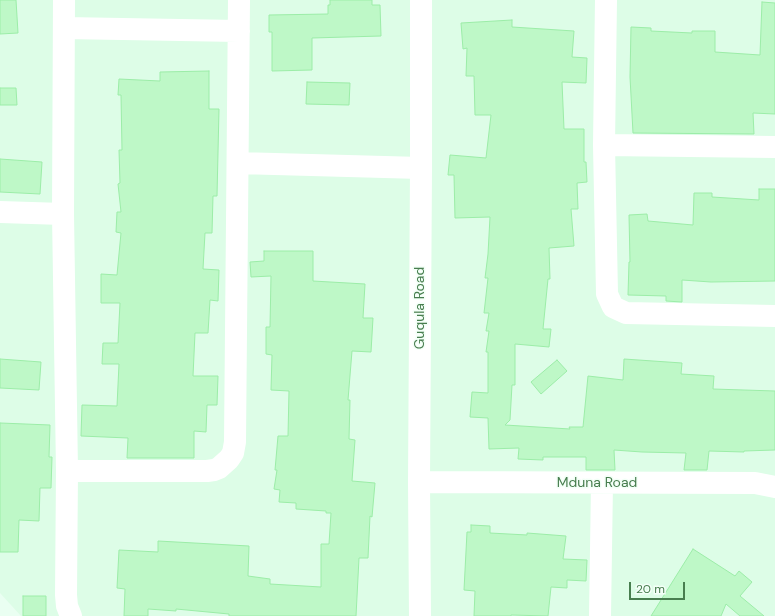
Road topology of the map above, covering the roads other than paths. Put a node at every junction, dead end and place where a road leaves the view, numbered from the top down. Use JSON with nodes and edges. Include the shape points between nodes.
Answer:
{"nodes":[{"id":1,"x":64,"y":0,"type":"edge"},
{"id":2,"x":239,"y":0,"type":"edge"},
{"id":3,"x":421,"y":0,"type":"edge"},
{"id":4,"x":606,"y":0,"type":"edge"},
{"id":5,"x":64,"y":28,"type":"junction"},
{"id":6,"x":239,"y":31,"type":"junction"},
{"id":7,"x":604,"y":145,"type":"junction"},
{"id":8,"x":775,"y":147,"type":"edge"},
{"id":9,"x":238,"y":163,"type":"junction"},
{"id":10,"x":421,"y":168,"type":"junction"},
{"id":11,"x":0,"y":212,"type":"edge"},
{"id":12,"x":63,"y":214,"type":"junction"},
{"id":13,"x":775,"y":316,"type":"edge"},
{"id":14,"x":67,"y":471,"type":"junction"},
{"id":15,"x":419,"y":482,"type":"junction"},
{"id":16,"x":602,"y":483,"type":"junction"},
{"id":17,"x":775,"y":487,"type":"edge"},
{"id":18,"x":72,"y":616,"type":"edge"},
{"id":19,"x":420,"y":616,"type":"edge"},
{"id":20,"x":600,"y":616,"type":"edge"}],
"edges":[{"from":1,"to":5,"type":"street"},
{"from":2,"to":6,"type":"street"},
{"from":3,"to":10,"type":"street","name":"Guqula Road"},
{"from":4,"to":7,"type":"street"},
{"from":5,"to":6,"type":"street"},
{"from":5,"to":12,"type":"street"},
{"from":6,"to":9,"type":"street"},
{"from":7,"to":8,"type":"street"},
{"from":7,"to":13,"type":"street","via":[[607,294],[613,307],[626,313]]},
{"from":9,"to":10,"type":"street"},
{"from":9,"to":14,"type":"street","via":[[233,452],[219,468],[207,471]]},
{"from":10,"to":15,"type":"street","name":"Guqula Road"},
{"from":11,"to":12,"type":"street"},
{"from":12,"to":14,"type":"street"},
{"from":14,"to":18,"type":"street","via":[[66,595],[67,606]]},
{"from":15,"to":16,"type":"street","name":"Mduna Road"},
{"from":15,"to":19,"type":"street","name":"Guqula Road"},
{"from":16,"to":17,"type":"street","name":"Mduna Road","via":[[754,484]]},
{"from":16,"to":20,"type":"street"}]}
